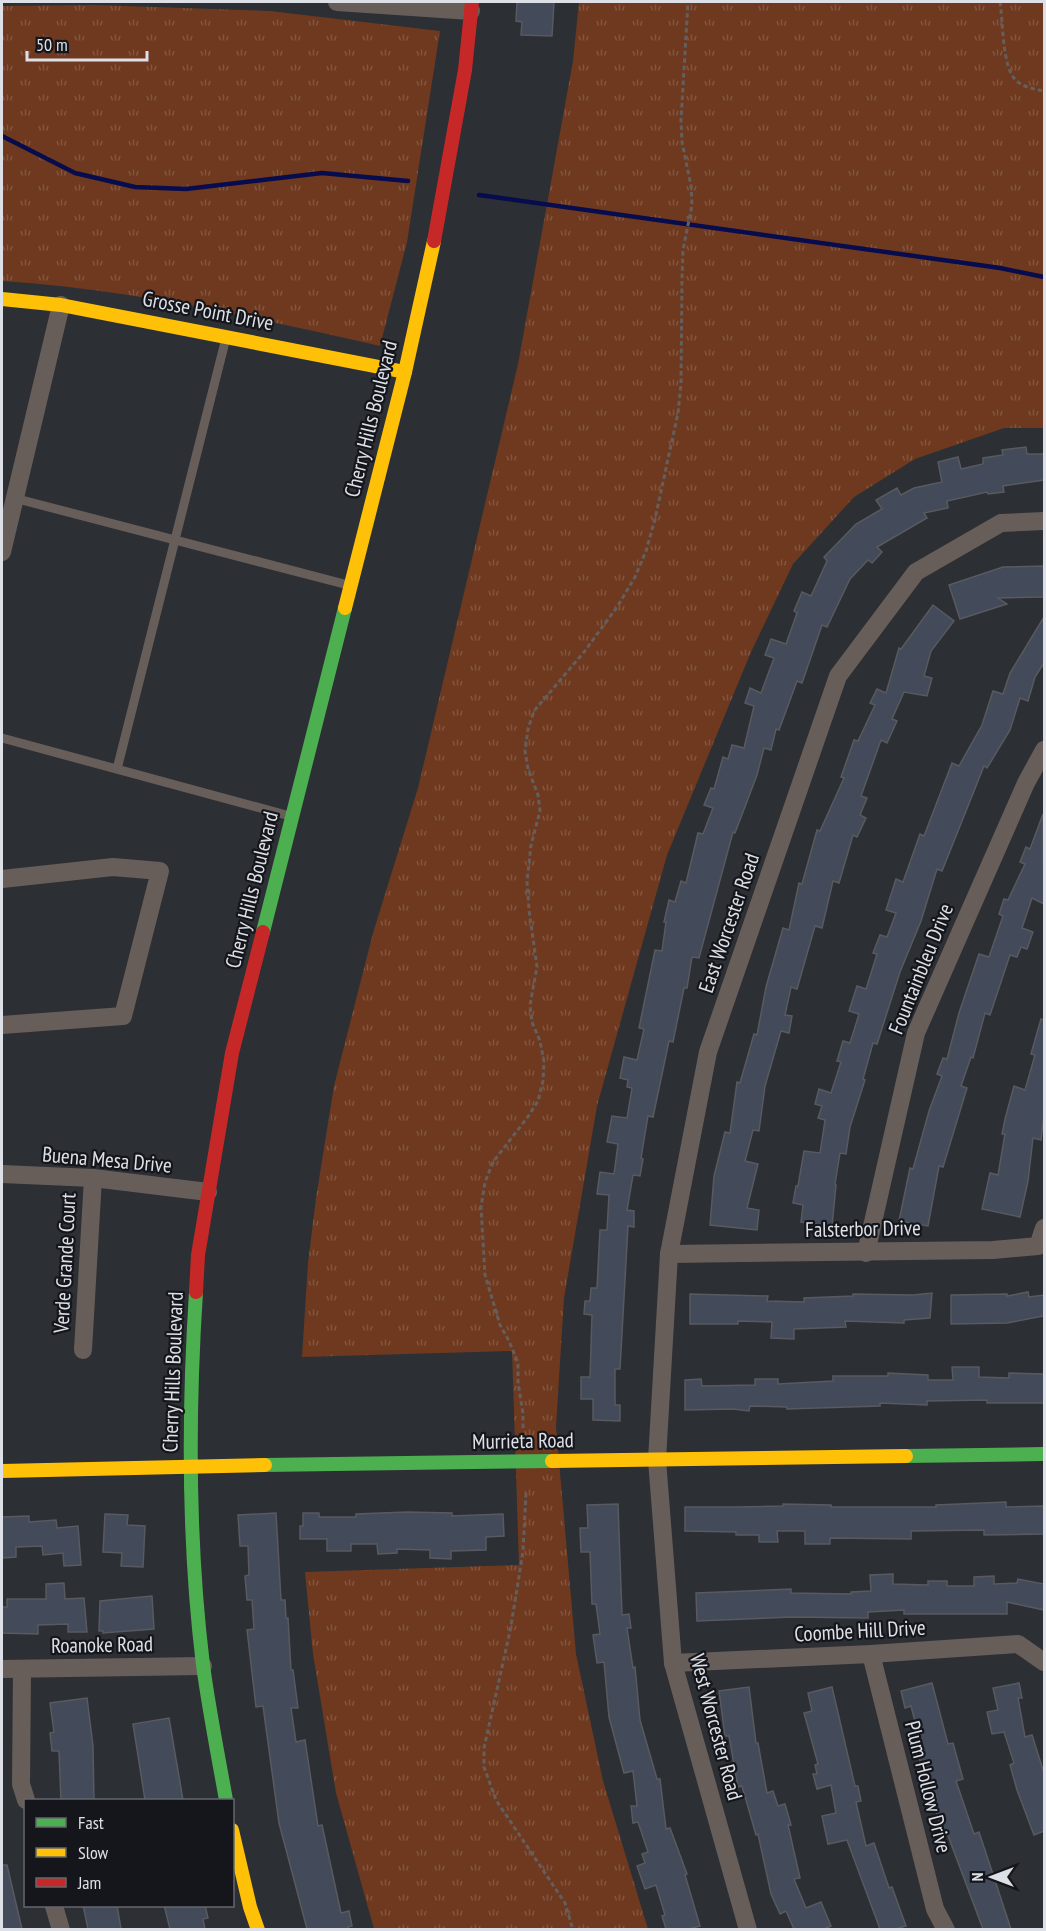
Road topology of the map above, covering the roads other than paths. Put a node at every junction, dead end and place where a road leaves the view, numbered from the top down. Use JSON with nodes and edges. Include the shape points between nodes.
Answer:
{"nodes":[{"id":1,"x":337,"y":2,"type":"edge"},
{"id":2,"x":472,"y":6,"type":"edge"},
{"id":3,"x":2,"y":299,"type":"edge"},
{"id":4,"x":61,"y":305,"type":"junction"},
{"id":5,"x":227,"y":336,"type":"junction"},
{"id":6,"x":405,"y":372,"type":"junction"},
{"id":7,"x":14,"y":498,"type":"junction"},
{"id":8,"x":1044,"y":521,"type":"edge"},
{"id":9,"x":177,"y":540,"type":"junction"},
{"id":10,"x":2,"y":552,"type":"edge"},
{"id":11,"x":351,"y":585,"type":"junction"},
{"id":12,"x":2,"y":738,"type":"edge"},
{"id":13,"x":1044,"y":750,"type":"edge"},
{"id":14,"x":117,"y":769,"type":"junction"},
{"id":15,"x":292,"y":816,"type":"junction"},
{"id":16,"x":2,"y":879,"type":"edge"},
{"id":17,"x":2,"y":1025,"type":"edge"},
{"id":18,"x":2,"y":1174,"type":"edge"},
{"id":19,"x":93,"y":1178,"type":"junction"},
{"id":20,"x":208,"y":1192,"type":"junction"},
{"id":21,"x":1044,"y":1228,"type":"edge"},
{"id":22,"x":866,"y":1252,"type":"junction"},
{"id":23,"x":669,"y":1254,"type":"junction"},
{"id":24,"x":82,"y":1350,"type":"dead end"},
{"id":25,"x":1044,"y":1454,"type":"edge"},
{"id":26,"x":657,"y":1460,"type":"junction"},
{"id":27,"x":191,"y":1466,"type":"junction"},
{"id":28,"x":2,"y":1471,"type":"edge"},
{"id":29,"x":871,"y":1654,"type":"junction"},
{"id":30,"x":1044,"y":1662,"type":"edge"},
{"id":31,"x":673,"y":1663,"type":"junction"},
{"id":32,"x":203,"y":1666,"type":"junction"},
{"id":33,"x":2,"y":1670,"type":"edge"},
{"id":34,"x":22,"y":1670,"type":"junction"},
{"id":35,"x":26,"y":1799,"type":"edge"},
{"id":36,"x":226,"y":1799,"type":"edge"},
{"id":37,"x":234,"y":1839,"type":"edge"},
{"id":38,"x":55,"y":1907,"type":"edge"},
{"id":39,"x":61,"y":1929,"type":"edge"},
{"id":40,"x":258,"y":1929,"type":"edge"},
{"id":41,"x":748,"y":1929,"type":"edge"},
{"id":42,"x":946,"y":1929,"type":"edge"}],
"edges":[{"from":1,"to":2,"type":"street"},
{"from":2,"to":6,"type":"street","name":"Cherry Hills Boulevard","via":[[441,205]]},
{"from":3,"to":4,"type":"street","name":"Grosse Point Drive"},
{"from":4,"to":5,"type":"street","name":"Grosse Point Drive"},
{"from":4,"to":7,"type":"street"},
{"from":5,"to":6,"type":"street","name":"Grosse Point Drive"},
{"from":5,"to":9,"type":"lane"},
{"from":6,"to":11,"type":"street","name":"Cherry Hills Boulevard"},
{"from":7,"to":9,"type":"lane"},
{"from":7,"to":10,"type":"street"},
{"from":8,"to":23,"type":"street","name":"East Worcester Road","via":[[1001,523],[916,572],[838,676],[708,1052]]},
{"from":9,"to":11,"type":"lane"},
{"from":9,"to":14,"type":"lane"},
{"from":11,"to":15,"type":"street","name":"Cherry Hills Boulevard"},
{"from":12,"to":14,"type":"lane"},
{"from":13,"to":22,"type":"street","name":"Fountainbleu Drive","via":[[916,1033]]},
{"from":14,"to":15,"type":"lane"},
{"from":15,"to":20,"type":"street","name":"Cherry Hills Boulevard","via":[[232,1053]]},
{"from":16,"to":17,"type":"street","via":[[113,867],[160,871],[123,1016]]},
{"from":18,"to":19,"type":"street","name":"Buena Mesa Drive"},
{"from":19,"to":20,"type":"street","name":"Buena Mesa Drive"},
{"from":19,"to":24,"type":"street","name":"Verde Grande Court"},
{"from":20,"to":27,"type":"street","name":"Cherry Hills Boulevard","via":[[193,1319]]},
{"from":21,"to":22,"type":"street","name":"Falsterbor Drive","via":[[1038,1246]]},
{"from":22,"to":23,"type":"street","name":"Falsterbor Drive"},
{"from":23,"to":26,"type":"street","name":"East Worcester Road"},
{"from":25,"to":26,"type":"street","name":"Murrieta Road"},
{"from":26,"to":27,"type":"street","name":"Murrieta Road"},
{"from":26,"to":31,"type":"street","name":"West Worcester Road"},
{"from":27,"to":28,"type":"street","name":"Murrieta Road"},
{"from":27,"to":32,"type":"street","name":"Cherry Hills Boulevard"},
{"from":29,"to":30,"type":"street","name":"Coombe Hill Drive","via":[[1018,1644]]},
{"from":29,"to":31,"type":"street","name":"Coombe Hill Drive"},
{"from":29,"to":42,"type":"street","name":"Plum Hollow Drive","via":[[935,1909]]},
{"from":31,"to":41,"type":"street","name":"West Worcester Road"},
{"from":32,"to":34,"type":"street","name":"Roanoke Road"},
{"from":32,"to":36,"type":"street","name":"Cherry Hills Boulevard"},
{"from":33,"to":34,"type":"street","name":"Roanoke Road"},
{"from":34,"to":35,"type":"street","via":[[21,1784]]},
{"from":37,"to":40,"type":"street"},
{"from":38,"to":39,"type":"street"}]}
